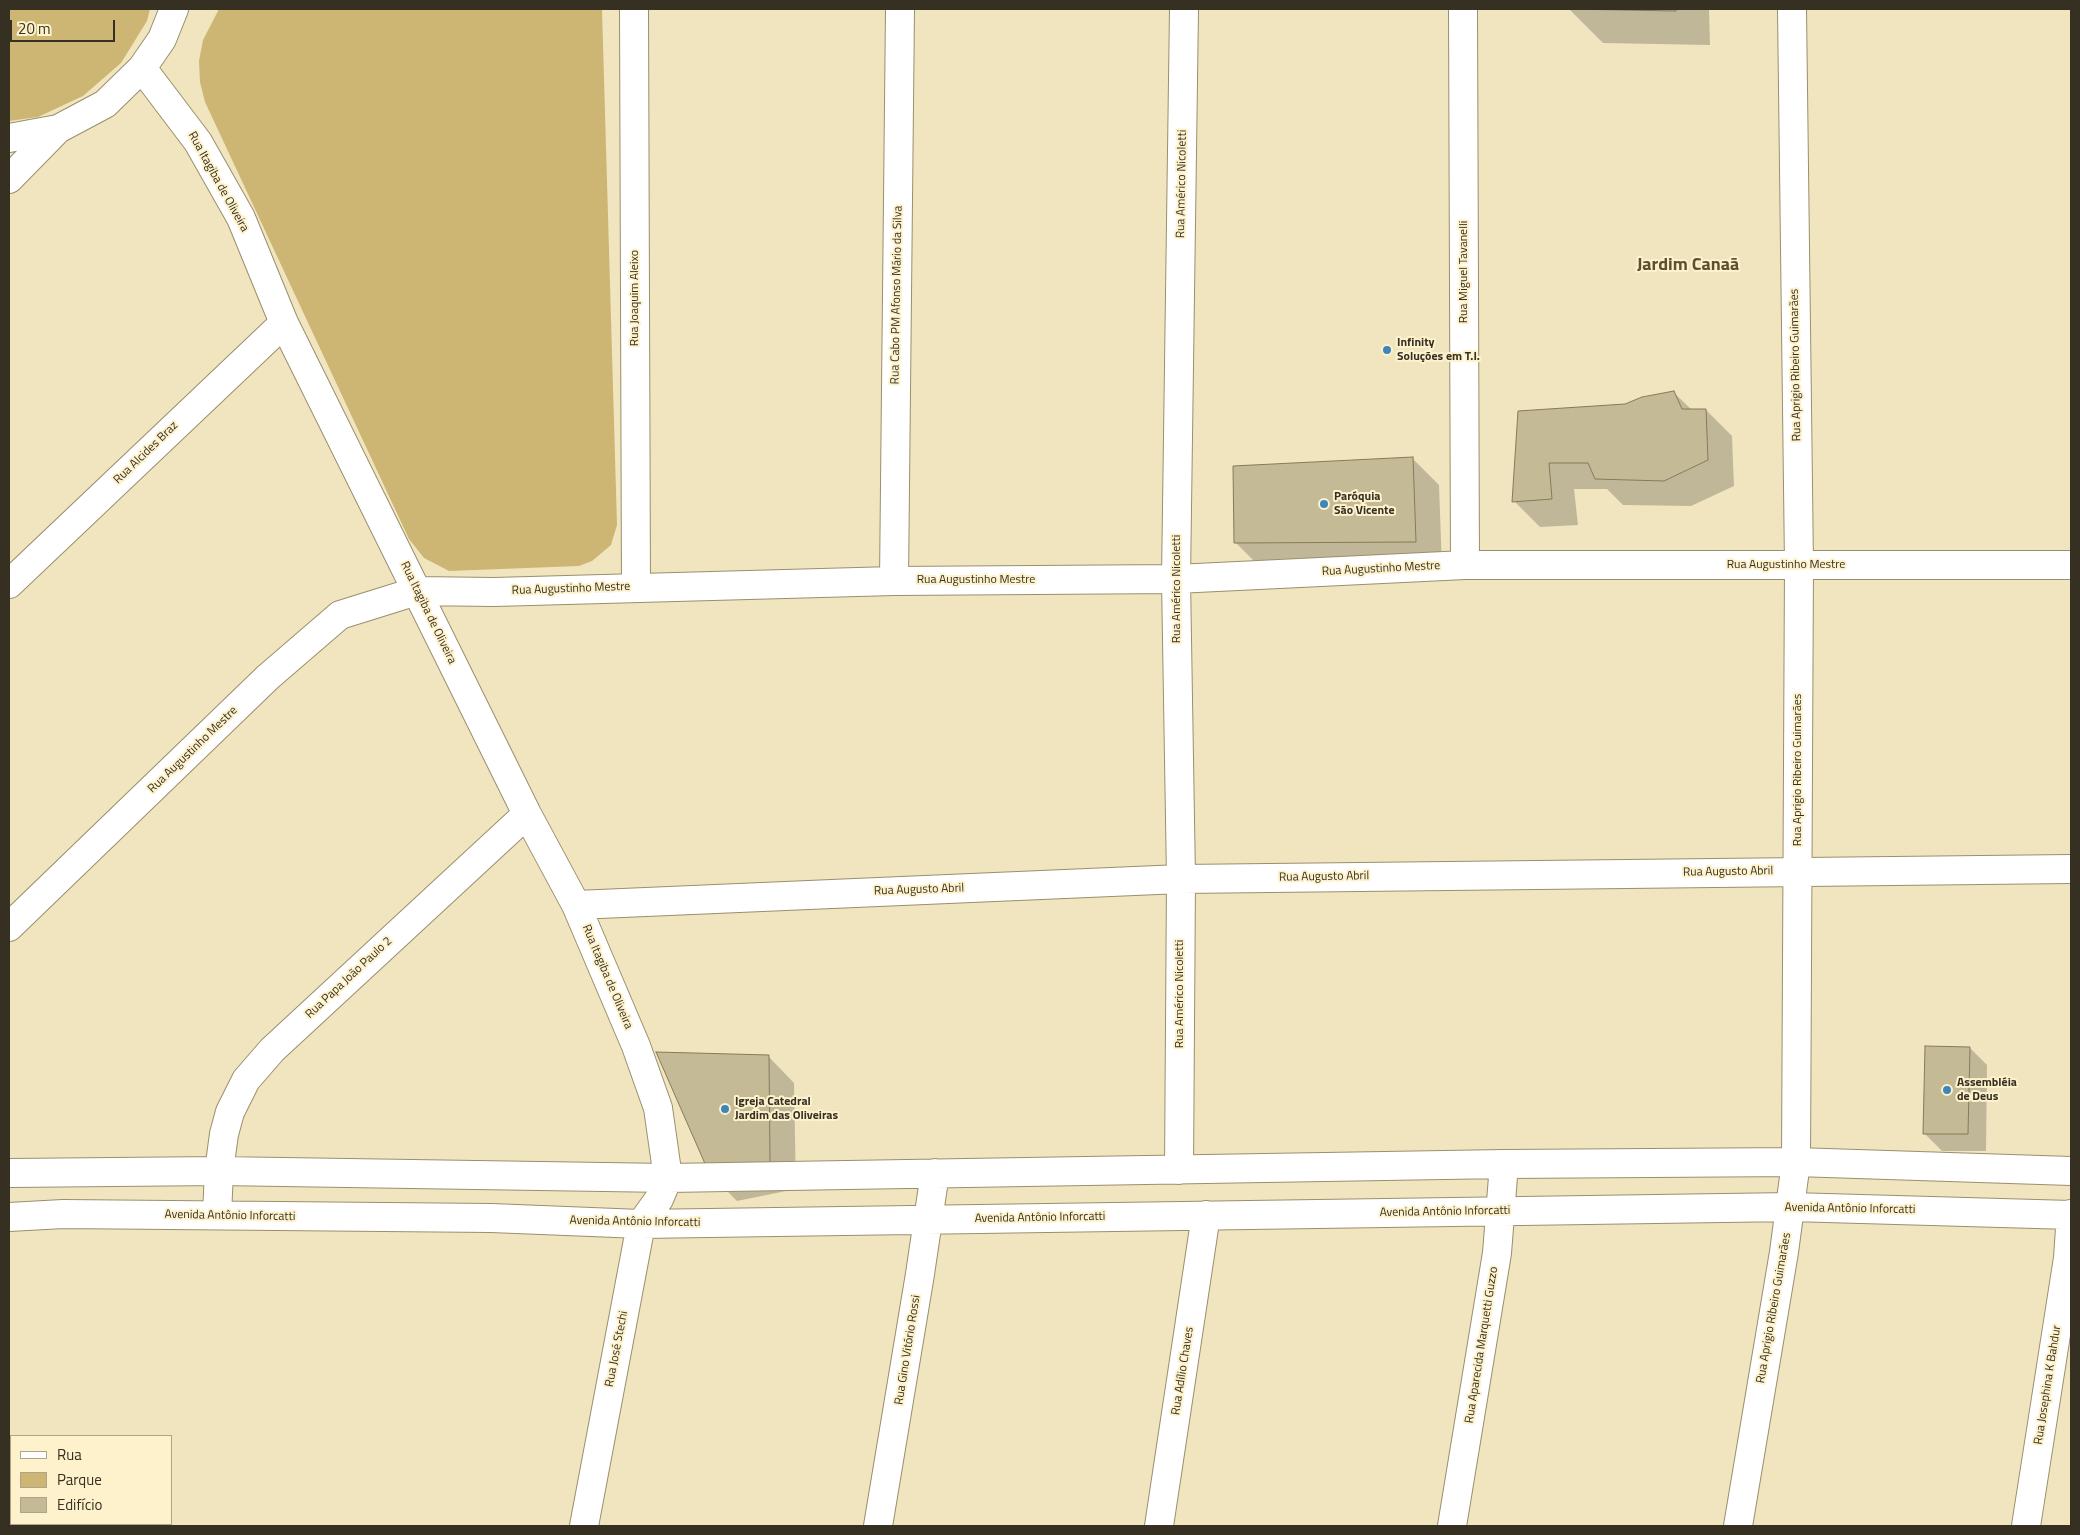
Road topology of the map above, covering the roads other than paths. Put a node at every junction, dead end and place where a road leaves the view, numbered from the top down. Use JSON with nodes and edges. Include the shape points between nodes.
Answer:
{"nodes":[{"id":1,"x":174,"y":9,"type":"edge"},
{"id":2,"x":634,"y":9,"type":"edge"},
{"id":3,"x":900,"y":9,"type":"edge"},
{"id":4,"x":1184,"y":9,"type":"edge"},
{"id":5,"x":1462,"y":9,"type":"edge"},
{"id":6,"x":1792,"y":9,"type":"edge"},
{"id":7,"x":142,"y":68,"type":"junction"},
{"id":8,"x":58,"y":129,"type":"junction"},
{"id":9,"x":9,"y":138,"type":"edge"},
{"id":10,"x":9,"y":180,"type":"edge"},
{"id":11,"x":284,"y":323,"type":"junction"},
{"id":12,"x":1465,"y":565,"type":"junction"},
{"id":13,"x":1799,"y":565,"type":"junction"},
{"id":14,"x":2071,"y":565,"type":"edge"},
{"id":15,"x":1176,"y":579,"type":"junction"},
{"id":16,"x":894,"y":581,"type":"junction"},
{"id":17,"x":9,"y":584,"type":"edge"},
{"id":18,"x":636,"y":587,"type":"junction"},
{"id":19,"x":417,"y":591,"type":"junction"},
{"id":20,"x":527,"y":814,"type":"junction"},
{"id":21,"x":2071,"y":869,"type":"edge"},
{"id":22,"x":1798,"y":871,"type":"junction"},
{"id":23,"x":1181,"y":879,"type":"junction"},
{"id":24,"x":576,"y":905,"type":"junction"},
{"id":25,"x":9,"y":927,"type":"edge"},
{"id":26,"x":1796,"y":1162,"type":"junction"},
{"id":27,"x":1504,"y":1164,"type":"junction"},
{"id":28,"x":1179,"y":1170,"type":"junction"},
{"id":29,"x":219,"y":1171,"type":"junction"},
{"id":30,"x":2071,"y":1171,"type":"edge"},
{"id":31,"x":9,"y":1173,"type":"edge"},
{"id":32,"x":935,"y":1173,"type":"junction"},
{"id":33,"x":668,"y":1178,"type":"junction"},
{"id":34,"x":1791,"y":1207,"type":"junction"},
{"id":35,"x":1500,"y":1210,"type":"junction"},
{"id":36,"x":2071,"y":1214,"type":"edge"},
{"id":37,"x":217,"y":1215,"type":"junction"},
{"id":38,"x":1206,"y":1215,"type":"junction"},
{"id":39,"x":9,"y":1217,"type":"edge"},
{"id":40,"x":928,"y":1219,"type":"junction"},
{"id":41,"x":641,"y":1224,"type":"junction"},
{"id":42,"x":584,"y":1526,"type":"edge"},
{"id":43,"x":878,"y":1526,"type":"edge"},
{"id":44,"x":1159,"y":1526,"type":"edge"},
{"id":45,"x":1452,"y":1526,"type":"edge"},
{"id":46,"x":1738,"y":1526,"type":"edge"},
{"id":47,"x":2026,"y":1526,"type":"edge"}],
"edges":[{"from":1,"to":7,"type":"street","via":[[162,39]]},
{"from":2,"to":18,"type":"street","name":"Rua Joaquim Aleixo"},
{"from":3,"to":16,"type":"street","name":"Rua Cabo PM Afonso Mário da Silva"},
{"from":4,"to":15,"type":"street","name":"Rua Américo Nicoletti"},
{"from":5,"to":12,"type":"street","name":"Rua Miguel Tavanelli"},
{"from":6,"to":13,"type":"street","name":"Rua Aprigio Ribeiro Guimarães"},
{"from":7,"to":8,"type":"street","via":[[105,104]]},
{"from":7,"to":11,"type":"street","name":"Rua Itagiba de Oliveira","via":[[198,142],[241,218]]},
{"from":8,"to":9,"type":"street"},
{"from":8,"to":10,"type":"street"},
{"from":11,"to":17,"type":"street","name":"Rua Alcides Braz"},
{"from":11,"to":19,"type":"street","name":"Rua Itagiba de Oliveira"},
{"from":12,"to":13,"type":"street","name":"Rua Augustinho Mestre"},
{"from":12,"to":15,"type":"street","name":"Rua Augustinho Mestre"},
{"from":13,"to":14,"type":"street","name":"Rua Augustinho Mestre"},
{"from":13,"to":22,"type":"street","name":"Rua Aprigio Ribeiro Guimarães"},
{"from":15,"to":16,"type":"street","name":"Rua Augustinho Mestre"},
{"from":15,"to":23,"type":"street","name":"Rua Américo Nicoletti"},
{"from":16,"to":18,"type":"street","name":"Rua Augustinho Mestre"},
{"from":18,"to":19,"type":"street","name":"Rua Augustinho Mestre"},
{"from":19,"to":20,"type":"street","name":"Rua Itagiba de Oliveira"},
{"from":19,"to":25,"type":"street","name":"Rua Augustinho Mestre","via":[[340,615],[268,677]]},
{"from":20,"to":24,"type":"street","name":"Rua Itagiba de Oliveira"},
{"from":20,"to":29,"type":"street","name":"Rua Papa João Paulo 2","via":[[272,1050],[246,1080],[230,1112]]},
{"from":21,"to":22,"type":"street","name":"Rua Augusto Abril"},
{"from":22,"to":23,"type":"street","name":"Rua Augusto Abril"},
{"from":22,"to":26,"type":"street","name":"Rua Aprigio Ribeiro Guimarães"},
{"from":23,"to":24,"type":"street","name":"Rua Augusto Abril"},
{"from":23,"to":28,"type":"street","name":"Rua Américo Nicoletti"},
{"from":24,"to":33,"type":"street","name":"Rua Itagiba de Oliveira","via":[[636,1046],[658,1108]]},
{"from":26,"to":27,"type":"street"},
{"from":26,"to":30,"type":"street"},
{"from":26,"to":34,"type":"street","name":"Rua Aprigio Ribeiro Guimarães"},
{"from":27,"to":28,"type":"street"},
{"from":27,"to":35,"type":"street","name":"Rua Aparecida Marquetti Guzzo"},
{"from":28,"to":32,"type":"street"},
{"from":29,"to":31,"type":"street"},
{"from":29,"to":33,"type":"street"},
{"from":29,"to":37,"type":"street","name":"Rua Papa João Paulo 2"},
{"from":32,"to":33,"type":"street"},
{"from":32,"to":40,"type":"street","name":"Rua Gino Vitório Rossi"},
{"from":33,"to":41,"type":"street","name":"Rua José Stechi","via":[[660,1199]]},
{"from":34,"to":35,"type":"street","name":"Avenida Antônio Inforcatti"},
{"from":34,"to":36,"type":"street","name":"Avenida Antônio Inforcatti"},
{"from":34,"to":46,"type":"street","name":"Rua Aprigio Ribeiro Guimarães"},
{"from":35,"to":38,"type":"street","name":"Avenida Antônio Inforcatti"},
{"from":35,"to":45,"type":"street","name":"Rua Aparecida Marquetti Guzzo","via":[[1497,1253]]},
{"from":36,"to":47,"type":"street","name":"Rua Josephina K Bahdur","via":[[2068,1258]]},
{"from":37,"to":39,"type":"street","name":"Avenida Antônio Inforcatti"},
{"from":37,"to":41,"type":"street","name":"Avenida Antônio Inforcatti","via":[[492,1218]]},
{"from":38,"to":40,"type":"street","name":"Avenida Antônio Inforcatti"},
{"from":38,"to":44,"type":"street","name":"Rua Adílio Chaves"},
{"from":40,"to":41,"type":"street","name":"Avenida Antônio Inforcatti"},
{"from":40,"to":43,"type":"street","name":"Rua Gino Vitório Rossi"},
{"from":41,"to":42,"type":"street","name":"Rua José Stechi"}]}
